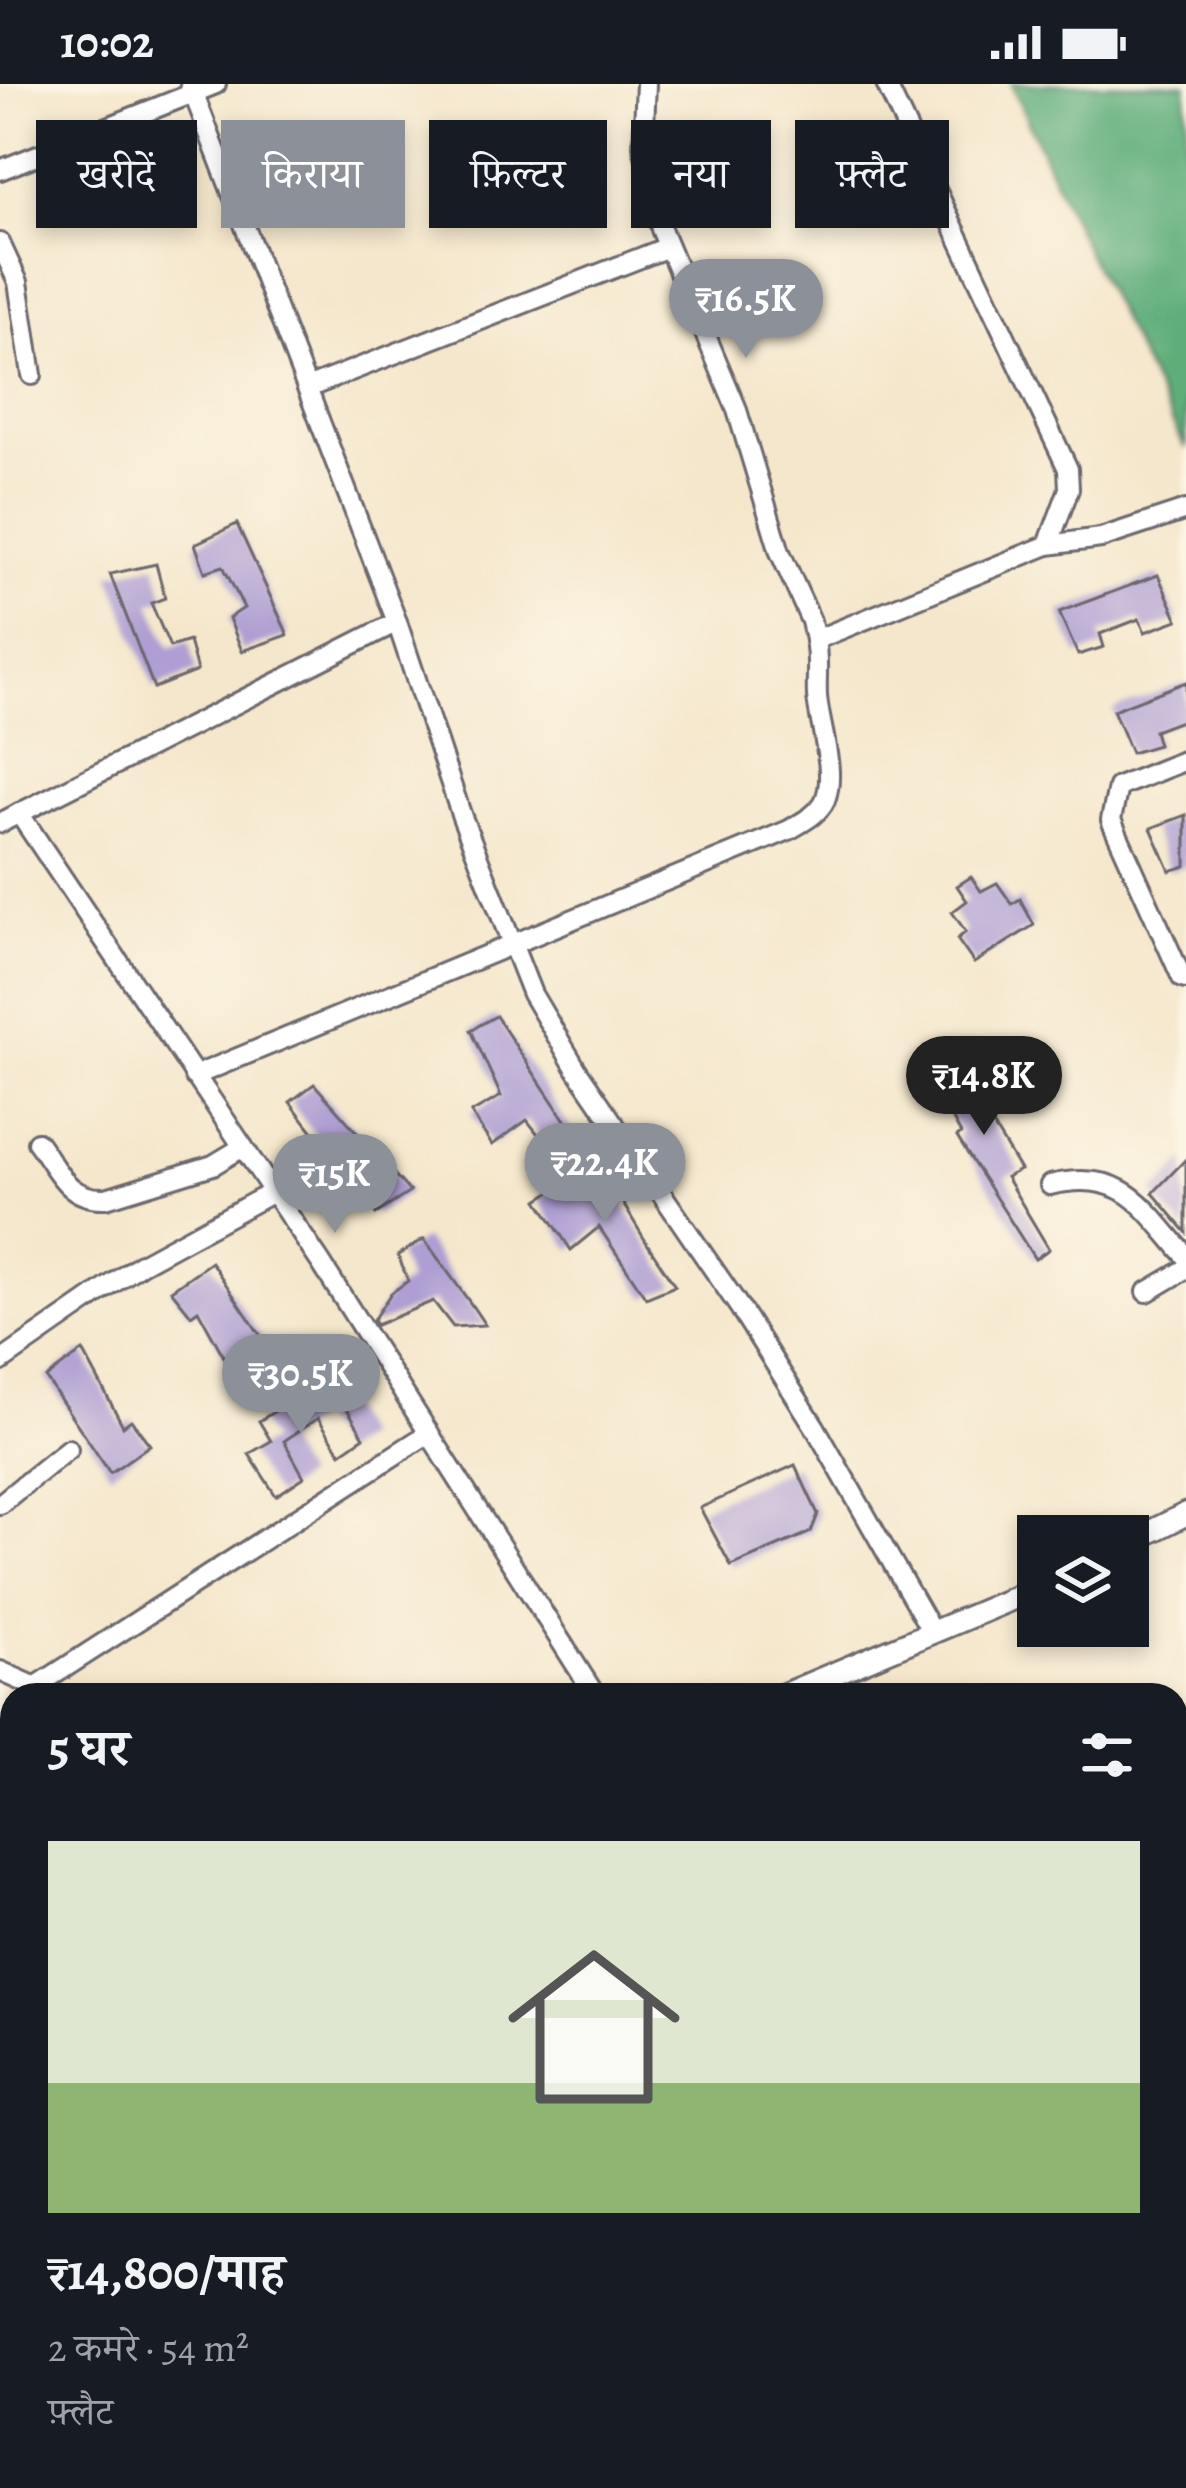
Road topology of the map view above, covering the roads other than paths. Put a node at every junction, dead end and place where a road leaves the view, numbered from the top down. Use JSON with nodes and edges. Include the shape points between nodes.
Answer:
{"nodes":[{"id":1,"x":216,"y":84,"type":"edge"},
{"id":2,"x":646,"y":84,"type":"edge"},
{"id":3,"x":886,"y":84,"type":"edge"},
{"id":4,"x":192,"y":89,"type":"edge"},
{"id":5,"x":0,"y":170,"type":"edge"},
{"id":6,"x":0,"y":243,"type":"edge"},
{"id":7,"x":668,"y":247,"type":"junction"},
{"id":8,"x":32,"y":375,"type":"dead end"},
{"id":9,"x":307,"y":388,"type":"junction"},
{"id":10,"x":1186,"y":510,"type":"edge"},
{"id":11,"x":1048,"y":545,"type":"junction"},
{"id":12,"x":397,"y":622,"type":"junction"},
{"id":13,"x":815,"y":640,"type":"junction"},
{"id":14,"x":1186,"y":760,"type":"edge"},
{"id":15,"x":19,"y":813,"type":"junction"},
{"id":16,"x":0,"y":823,"type":"edge"},
{"id":17,"x":513,"y":944,"type":"junction"},
{"id":18,"x":1186,"y":979,"type":"edge"},
{"id":19,"x":194,"y":1076,"type":"junction"},
{"id":20,"x":37,"y":1142,"type":"dead end"},
{"id":21,"x":243,"y":1147,"type":"junction"},
{"id":22,"x":1050,"y":1185,"type":"dead end"},
{"id":23,"x":273,"y":1192,"type":"junction"},
{"id":24,"x":1186,"y":1256,"type":"edge"},
{"id":25,"x":1186,"y":1269,"type":"edge"},
{"id":26,"x":1147,"y":1292,"type":"dead end"},
{"id":27,"x":0,"y":1362,"type":"edge"},
{"id":28,"x":429,"y":1433,"type":"junction"},
{"id":29,"x":68,"y":1449,"type":"dead end"},
{"id":30,"x":0,"y":1504,"type":"edge"},
{"id":31,"x":1186,"y":1514,"type":"edge"},
{"id":32,"x":1149,"y":1532,"type":"edge"},
{"id":33,"x":1017,"y":1597,"type":"edge"},
{"id":34,"x":932,"y":1632,"type":"junction"},
{"id":35,"x":56,"y":1683,"type":"edge"},
{"id":36,"x":587,"y":1683,"type":"edge"},
{"id":37,"x":811,"y":1683,"type":"edge"}],
"edges":[{"from":1,"to":4,"type":"street"},
{"from":2,"to":7,"type":"street","via":[[643,146]]},
{"from":3,"to":11,"type":"street","via":[[1069,469]]},
{"from":4,"to":5,"type":"street"},
{"from":4,"to":9,"type":"street"},
{"from":6,"to":8,"type":"street","via":[[18,282]]},
{"from":7,"to":9,"type":"street"},
{"from":7,"to":13,"type":"street","via":[[736,407]]},
{"from":9,"to":12,"type":"street"},
{"from":10,"to":11,"type":"street","via":[[1101,538]]},
{"from":11,"to":13,"type":"street"},
{"from":12,"to":15,"type":"street"},
{"from":12,"to":17,"type":"street"},
{"from":13,"to":17,"type":"street","via":[[827,773],[826,798],[812,816]]},
{"from":14,"to":18,"type":"street","via":[[1118,787],[1111,820]]},
{"from":15,"to":16,"type":"street"},
{"from":15,"to":19,"type":"street"},
{"from":17,"to":19,"type":"street"},
{"from":17,"to":34,"type":"street","via":[[577,1070],[740,1308]]},
{"from":19,"to":21,"type":"street"},
{"from":20,"to":21,"type":"street","via":[[76,1195],[89,1199],[213,1165]]},
{"from":21,"to":23,"type":"street"},
{"from":22,"to":24,"type":"street","via":[[1113,1183]]},
{"from":23,"to":27,"type":"street","via":[[141,1264]]},
{"from":23,"to":28,"type":"street"},
{"from":25,"to":26,"type":"street"},
{"from":28,"to":35,"type":"street"},
{"from":28,"to":36,"type":"street"},
{"from":29,"to":30,"type":"street"},
{"from":31,"to":32,"type":"street"},
{"from":33,"to":34,"type":"street"},
{"from":34,"to":37,"type":"street"}]}
